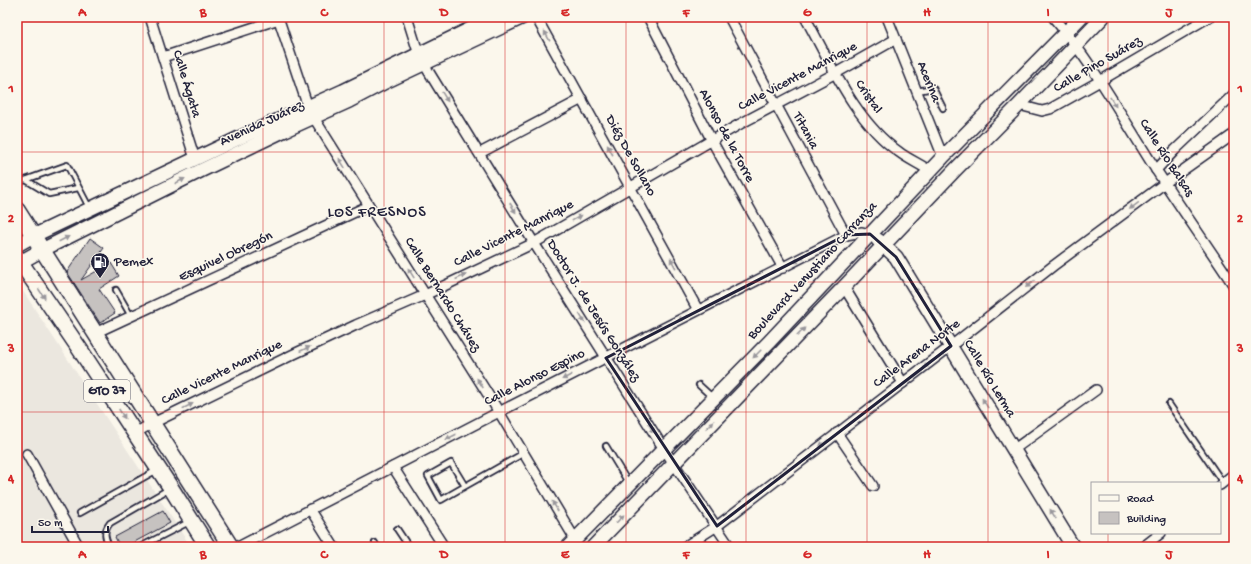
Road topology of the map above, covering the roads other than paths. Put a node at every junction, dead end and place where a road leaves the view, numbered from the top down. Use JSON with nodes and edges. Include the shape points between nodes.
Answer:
{"nodes":[{"id":1,"x":150,"y":17,"type":"edge"},
{"id":2,"x":407,"y":17,"type":"edge"},
{"id":3,"x":495,"y":17,"type":"edge"},
{"id":4,"x":523,"y":17,"type":"edge"},
{"id":5,"x":536,"y":17,"type":"edge"},
{"id":6,"x":648,"y":17,"type":"edge"},
{"id":7,"x":729,"y":17,"type":"edge"},
{"id":8,"x":805,"y":17,"type":"edge"},
{"id":9,"x":887,"y":17,"type":"edge"},
{"id":10,"x":1053,"y":17,"type":"edge"},
{"id":11,"x":1080,"y":17,"type":"edge"},
{"id":12,"x":1102,"y":17,"type":"edge"},
{"id":13,"x":1209,"y":17,"type":"edge"},
{"id":14,"x":278,"y":18,"type":"edge"},
{"id":15,"x":1066,"y":32,"type":"junction"},
{"id":16,"x":896,"y":39,"type":"junction"},
{"id":17,"x":1076,"y":46,"type":"junction"},
{"id":18,"x":163,"y":57,"type":"junction"},
{"id":19,"x":421,"y":60,"type":"junction"},
{"id":20,"x":836,"y":73,"type":"junction"},
{"id":21,"x":1100,"y":81,"type":"junction"},
{"id":22,"x":917,"y":91,"type":"junction"},
{"id":23,"x":1234,"y":94,"type":"edge"},
{"id":24,"x":582,"y":99,"type":"junction"},
{"id":25,"x":1019,"y":105,"type":"junction"},
{"id":26,"x":776,"y":106,"type":"junction"},
{"id":27,"x":943,"y":108,"type":"dead end"},
{"id":28,"x":311,"y":112,"type":"junction"},
{"id":29,"x":1234,"y":134,"type":"edge"},
{"id":30,"x":712,"y":141,"type":"junction"},
{"id":31,"x":480,"y":154,"type":"junction"},
{"id":32,"x":943,"y":157,"type":"junction"},
{"id":33,"x":195,"y":159,"type":"junction"},
{"id":34,"x":1156,"y":170,"type":"junction"},
{"id":35,"x":930,"y":171,"type":"junction"},
{"id":36,"x":26,"y":180,"type":"junction"},
{"id":37,"x":17,"y":183,"type":"edge"},
{"id":38,"x":1165,"y":183,"type":"junction"},
{"id":39,"x":78,"y":188,"type":"junction"},
{"id":40,"x":632,"y":188,"type":"junction"},
{"id":41,"x":368,"y":206,"type":"junction"},
{"id":42,"x":90,"y":209,"type":"junction"},
{"id":43,"x":17,"y":210,"type":"edge"},
{"id":44,"x":870,"y":234,"type":"junction"},
{"id":45,"x":846,"y":235,"type":"junction"},
{"id":46,"x":33,"y":236,"type":"junction"},
{"id":47,"x":534,"y":243,"type":"junction"},
{"id":48,"x":17,"y":245,"type":"edge"},
{"id":49,"x":884,"y":245,"type":"junction"},
{"id":50,"x":42,"y":250,"type":"junction"},
{"id":51,"x":18,"y":261,"type":"edge"},
{"id":52,"x":783,"y":268,"type":"junction"},
{"id":53,"x":1234,"y":286,"type":"edge"},
{"id":54,"x":844,"y":287,"type":"junction"},
{"id":55,"x":116,"y":290,"type":"dead end"},
{"id":56,"x":424,"y":295,"type":"junction"},
{"id":57,"x":698,"y":310,"type":"junction"},
{"id":58,"x":131,"y":316,"type":"junction"},
{"id":59,"x":95,"y":333,"type":"junction"},
{"id":60,"x":951,"y":346,"type":"junction"},
{"id":61,"x":606,"y":358,"type":"junction"},
{"id":62,"x":903,"y":383,"type":"junction"},
{"id":63,"x":699,"y":385,"type":"dead end"},
{"id":64,"x":1096,"y":390,"type":"dead end"},
{"id":65,"x":713,"y":398,"type":"junction"},
{"id":66,"x":1169,"y":404,"type":"dead end"},
{"id":67,"x":499,"y":412,"type":"junction"},
{"id":68,"x":153,"y":423,"type":"junction"},
{"id":69,"x":837,"y":433,"type":"junction"},
{"id":70,"x":135,"y":434,"type":"junction"},
{"id":71,"x":606,"y":446,"type":"dead end"},
{"id":72,"x":664,"y":449,"type":"junction"},
{"id":73,"x":1013,"y":450,"type":"junction"},
{"id":74,"x":524,"y":453,"type":"junction"},
{"id":75,"x":27,"y":454,"type":"dead end"},
{"id":76,"x":674,"y":463,"type":"junction"},
{"id":77,"x":393,"y":467,"type":"junction"},
{"id":78,"x":159,"y":470,"type":"junction"},
{"id":79,"x":1234,"y":474,"type":"edge"},
{"id":80,"x":1220,"y":482,"type":"edge"},
{"id":81,"x":629,"y":484,"type":"junction"},
{"id":82,"x":1221,"y":484,"type":"edge"},
{"id":83,"x":465,"y":486,"type":"junction"},
{"id":84,"x":873,"y":486,"type":"dead end"},
{"id":85,"x":171,"y":488,"type":"junction"},
{"id":86,"x":310,"y":509,"type":"junction"},
{"id":87,"x":80,"y":513,"type":"dead end"},
{"id":88,"x":191,"y":521,"type":"junction"},
{"id":89,"x":717,"y":526,"type":"junction"},
{"id":90,"x":397,"y":528,"type":"dead end"},
{"id":91,"x":1160,"y":534,"type":"edge"},
{"id":92,"x":572,"y":543,"type":"edge"},
{"id":93,"x":79,"y":547,"type":"edge"},
{"id":94,"x":110,"y":547,"type":"edge"},
{"id":95,"x":140,"y":547,"type":"edge"},
{"id":96,"x":208,"y":547,"type":"edge"},
{"id":97,"x":231,"y":547,"type":"edge"},
{"id":98,"x":238,"y":547,"type":"edge"},
{"id":99,"x":334,"y":547,"type":"edge"},
{"id":100,"x":409,"y":547,"type":"edge"},
{"id":101,"x":444,"y":547,"type":"edge"},
{"id":102,"x":593,"y":547,"type":"edge"},
{"id":103,"x":684,"y":547,"type":"edge"},
{"id":104,"x":730,"y":547,"type":"edge"},
{"id":105,"x":1073,"y":547,"type":"edge"},
{"id":106,"x":1143,"y":547,"type":"edge"}],
"edges":[{"from":1,"to":18,"type":"street","name":"Calle Ágata"},
{"from":2,"to":19,"type":"street","name":"Doctor J. de Jesús González"},
{"from":3,"to":19,"type":"main road","name":"Avenida Juárez"},
{"from":4,"to":19,"type":"main road","name":"Avenida Juárez"},
{"from":24,"to":5,"type":"street","name":"Diéz De Sollano","one_way":true},
{"from":6,"to":30,"type":"street","name":"Alonso de la Torre"},
{"from":7,"to":26,"type":"street","name":"Titania"},
{"from":8,"to":20,"type":"street","name":"Cristal"},
{"from":9,"to":16,"type":"street","name":"Acerina"},
{"from":10,"to":15,"type":"street","name":"Calle Río Balsas"},
{"from":11,"to":15,"type":"main road","name":"Boulevard Venustiano Carranza"},
{"from":12,"to":17,"type":"main road"},
{"from":13,"to":21,"type":"street","name":"Calle Pino Suárez"},
{"from":14,"to":18,"type":"street"},
{"from":14,"to":28,"type":"street","name":"Calle Bernardo Chávez"},
{"from":15,"to":17,"type":"street","name":"Calle Río Balsas"},
{"from":15,"to":32,"type":"main road","name":"Boulevard Venustiano Carranza"},
{"from":16,"to":20,"type":"street","name":"Calle Vicente Manrique"},
{"from":16,"to":22,"type":"street","name":"Acerina"},
{"from":17,"to":21,"type":"street","name":"Calle Río Balsas"},
{"from":17,"to":25,"type":"main road"},
{"from":18,"to":33,"type":"street","name":"Calle Ágata"},
{"from":19,"to":28,"type":"main road","name":"Avenida Juárez"},
{"from":19,"to":31,"type":"street","name":"Doctor J. de Jesús González","one_way":true},
{"from":20,"to":26,"type":"street","name":"Calle Vicente Manrique"},
{"from":20,"to":35,"type":"street","name":"Cristal","via":[[859,112],[879,135],[898,152]]},
{"from":21,"to":25,"type":"street","name":"Calle Pino Suárez","via":[[1050,109],[1042,111]]},
{"from":21,"to":34,"type":"street","name":"Calle Río Balsas","one_way":true},
{"from":22,"to":27,"type":"lane","via":[[933,88]]},
{"from":22,"to":32,"type":"street","name":"Acerina"},
{"from":23,"to":34,"type":"street"},
{"from":24,"to":31,"type":"street"},
{"from":40,"to":24,"type":"street","name":"Diéz De Sollano","one_way":true},
{"from":25,"to":49,"type":"main road"},
{"from":26,"to":30,"type":"street","name":"Calle Vicente Manrique"},
{"from":26,"to":45,"type":"street","name":"Titania"},
{"from":28,"to":33,"type":"main road","name":"Avenida Juárez"},
{"from":41,"to":28,"type":"street","name":"Calle Bernardo Chávez","one_way":true},
{"from":50,"to":28,"type":"main road","name":"Avenida Juárez","one_way":true,"via":[[283,131]]},
{"from":29,"to":38,"type":"street","name":"Calle Arena Norte"},
{"from":30,"to":40,"type":"street","name":"Calle Vicente Manrique"},
{"from":30,"to":52,"type":"street","name":"Alonso de la Torre"},
{"from":31,"to":47,"type":"street","name":"Doctor J. de Jesús González","one_way":true},
{"from":32,"to":35,"type":"main road","name":"Boulevard Venustiano Carranza"},
{"from":33,"to":42,"type":"main road","name":"Avenida Juárez"},
{"from":34,"to":38,"type":"street","name":"Calle Río Balsas"},
{"from":35,"to":44,"type":"main road","name":"Boulevard Venustiano Carranza"},
{"from":36,"to":37,"type":"lane"},
{"from":36,"to":39,"type":"lane","via":[[49,194]]},
{"from":36,"to":39,"type":"lane","via":[[67,166]]},
{"from":38,"to":53,"type":"street","name":"Calle Río Balsas"},
{"from":38,"to":60,"type":"street","name":"Calle Arena Norte","one_way":true},
{"from":39,"to":42,"type":"lane"},
{"from":47,"to":40,"type":"street","name":"Calle Vicente Manrique","one_way":true},
{"from":57,"to":40,"type":"street","name":"Diéz De Sollano","one_way":true},
{"from":56,"to":41,"type":"street","name":"Calle Bernardo Chávez","one_way":true},
{"from":41,"to":58,"type":"street","name":"Esquivel Obregón"},
{"from":42,"to":46,"type":"main road","name":"Avenida Juárez"},
{"from":43,"to":46,"type":"main road","number":"GTO 37"},
{"from":44,"to":45,"type":"street","via":[[862,232]]},
{"from":44,"to":49,"type":"main road","name":"Calle Río Lerma"},
{"from":44,"to":65,"type":"main road","name":"Boulevard Venustiano Carranza","one_way":true},
{"from":45,"to":52,"type":"street","name":"Calle Alonso Espino","one_way":true},
{"from":46,"to":48,"type":"main road","name":"Avenida Juárez"},
{"from":46,"to":50,"type":"main road","number":"GTO 37"},
{"from":56,"to":47,"type":"street","name":"Calle Vicente Manrique","one_way":true},
{"from":47,"to":61,"type":"street","name":"Doctor J. de Jesús González","one_way":true},
{"from":49,"to":54,"type":"main road"},
{"from":60,"to":49,"type":"main road","name":"Calle Río Lerma","one_way":true,"via":[[896,257]]},
{"from":50,"to":51,"type":"main road","name":"Avenida Juárez"},
{"from":50,"to":59,"type":"main road","number":"GTO 37"},
{"from":51,"to":70,"type":"main road","number":"GTO 37","one_way":true},
{"from":52,"to":57,"type":"street","name":"Calle Alonso Espino"},
{"from":54,"to":62,"type":"street"},
{"from":76,"to":54,"type":"main road","one_way":true},
{"from":55,"to":58,"type":"lane"},
{"from":67,"to":56,"type":"street","name":"Calle Bernardo Chávez","one_way":true},
{"from":68,"to":56,"type":"street","name":"Calle Vicente Manrique","one_way":true,"via":[[294,354]]},
{"from":57,"to":61,"type":"street","name":"Calle Alonso Espino","one_way":true},
{"from":58,"to":59,"type":"street","name":"Esquivel Obregón"},
{"from":59,"to":68,"type":"main road","number":"GTO 37"},
{"from":60,"to":62,"type":"street","name":"Calle Arena Norte","one_way":true},
{"from":73,"to":60,"type":"main road","name":"Calle Río Lerma","one_way":true},
{"from":61,"to":67,"type":"street","name":"Calle Alonso Espino","one_way":true},
{"from":61,"to":72,"type":"street","name":"Doctor J. de Jesús González","one_way":true},
{"from":62,"to":69,"type":"street","name":"Calle Arena Norte"},
{"from":63,"to":65,"type":"lane"},
{"from":64,"to":73,"type":"street"},
{"from":65,"to":72,"type":"main road","name":"Boulevard Venustiano Carranza"},
{"from":66,"to":80,"type":"lane"},
{"from":67,"to":74,"type":"street","name":"Calle Bernardo Chávez"},
{"from":67,"to":77,"type":"street","name":"Calle Alonso Espino","one_way":true},
{"from":68,"to":70,"type":"street","name":"Calle Vicente Manrique"},
{"from":68,"to":97,"type":"main road","number":"GTO 37"},
{"from":69,"to":84,"type":"street"},
{"from":69,"to":89,"type":"street","name":"Calle Arena Norte","one_way":true},
{"from":70,"to":78,"type":"main road","number":"GTO 37"},
{"from":71,"to":81,"type":"lane"},
{"from":72,"to":76,"type":"street","name":"Doctor J. de Jesús González"},
{"from":72,"to":81,"type":"main road","name":"Boulevard Venustiano Carranza"},
{"from":105,"to":73,"type":"main road","name":"Calle Río Lerma","one_way":true},
{"from":74,"to":83,"type":"lane"},
{"from":92,"to":74,"type":"street","name":"Calle Bernardo Chávez","one_way":true},
{"from":75,"to":93,"type":"street"},
{"from":76,"to":89,"type":"street","name":"Doctor J. de Jesús González"},
{"from":102,"to":76,"type":"main road","one_way":true},
{"from":77,"to":86,"type":"street","name":"Calle Alonso Espino"},
{"from":77,"to":101,"type":"street"},
{"from":78,"to":85,"type":"main road","number":"GTO 37"},
{"from":78,"to":87,"type":"lane"},
{"from":79,"to":82,"type":"street"},
{"from":81,"to":92,"type":"main road","name":"Boulevard Venustiano Carranza"},
{"from":83,"to":83,"type":"lane","via":[[441,500],[428,476],[451,463]]},
{"from":85,"to":88,"type":"main road","number":"GTO 37"},
{"from":85,"to":94,"type":"lane","via":[[110,523],[104,536]]},
{"from":86,"to":98,"type":"street","name":"Calle Alonso Espino"},
{"from":86,"to":99,"type":"street"},
{"from":88,"to":95,"type":"lane"},
{"from":88,"to":96,"type":"main road","number":"GTO 37"},
{"from":89,"to":103,"type":"street","name":"Calle Arena Norte"},
{"from":89,"to":104,"type":"street","name":"Doctor J. de Jesús González"},
{"from":90,"to":100,"type":"lane"},
{"from":91,"to":106,"type":"street"}]}
